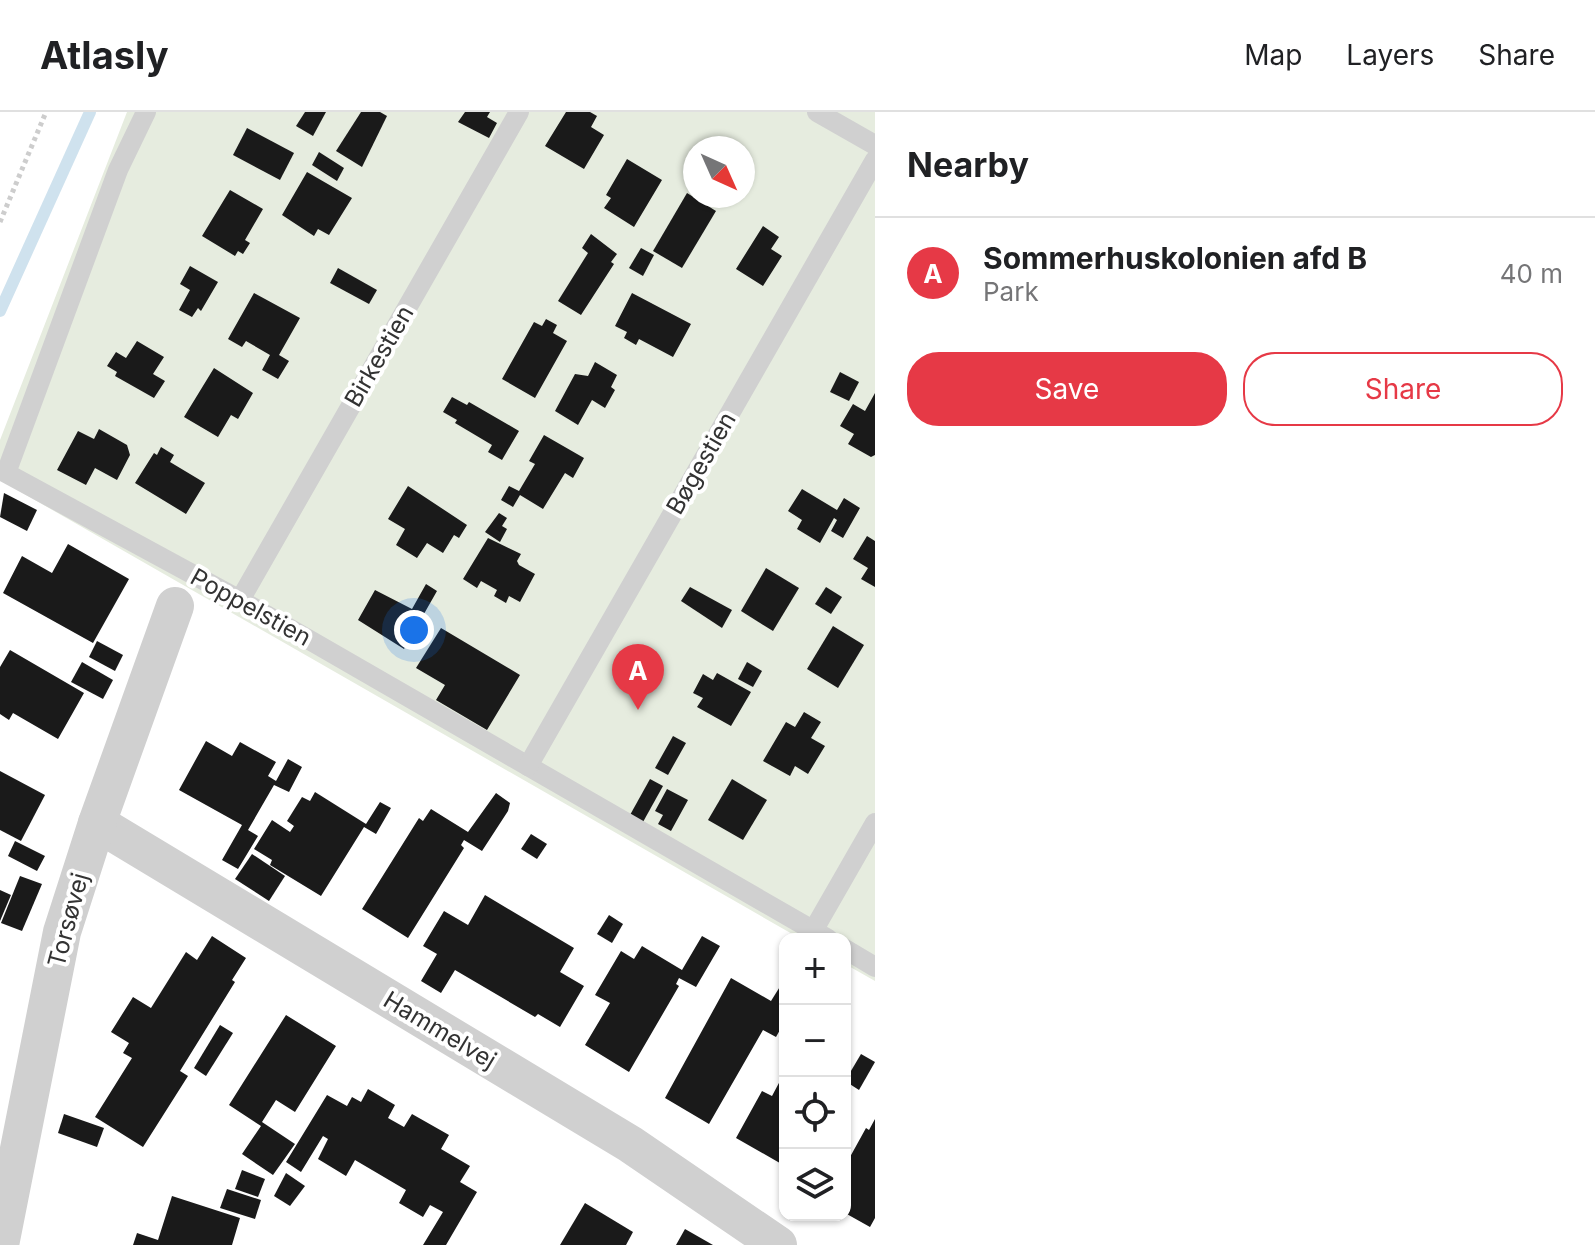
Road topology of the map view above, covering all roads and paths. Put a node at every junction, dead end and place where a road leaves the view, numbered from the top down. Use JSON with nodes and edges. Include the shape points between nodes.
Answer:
{"nodes":[{"id":1,"x":46,"y":112,"type":"edge"},
{"id":2,"x":146,"y":112,"type":"edge"},
{"id":3,"x":519,"y":112,"type":"edge"},
{"id":4,"x":817,"y":112,"type":"edge"},
{"id":5,"x":875,"y":145,"type":"edge"},
{"id":6,"x":875,"y":160,"type":"edge"},
{"id":7,"x":0,"y":222,"type":"edge"},
{"id":8,"x":240,"y":600,"type":"junction"},
{"id":9,"x":175,"y":606,"type":"dead end"},
{"id":10,"x":528,"y":766,"type":"junction"},
{"id":11,"x":97,"y":823,"type":"junction"},
{"id":12,"x":875,"y":823,"type":"edge"},
{"id":13,"x":817,"y":933,"type":"edge"},
{"id":14,"x":821,"y":933,"type":"edge"},
{"id":15,"x":851,"y":953,"type":"edge"},
{"id":16,"x":875,"y":967,"type":"edge"},
{"id":17,"x":0,"y":1245,"type":"edge"},
{"id":18,"x":778,"y":1245,"type":"edge"}],
"edges":[{"from":1,"to":7,"type":"path"},
{"from":2,"to":8,"type":"lane","name":"Poppelstien","via":[[118,170],[6,473]]},
{"from":3,"to":8,"type":"lane","name":"Birkestien"},
{"from":4,"to":5,"type":"lane"},
{"from":6,"to":10,"type":"lane","name":"Bøgestien"},
{"from":8,"to":10,"type":"lane","name":"Poppelstien"},
{"from":9,"to":11,"type":"street","name":"Torsøvej"},
{"from":10,"to":13,"type":"lane","name":"Poppelstien"},
{"from":11,"to":17,"type":"street","name":"Torsøvej","via":[[62,932]]},
{"from":11,"to":18,"type":"street","name":"Hammelvej","via":[[630,1144]]},
{"from":12,"to":14,"type":"lane"},
{"from":15,"to":16,"type":"lane"}]}
